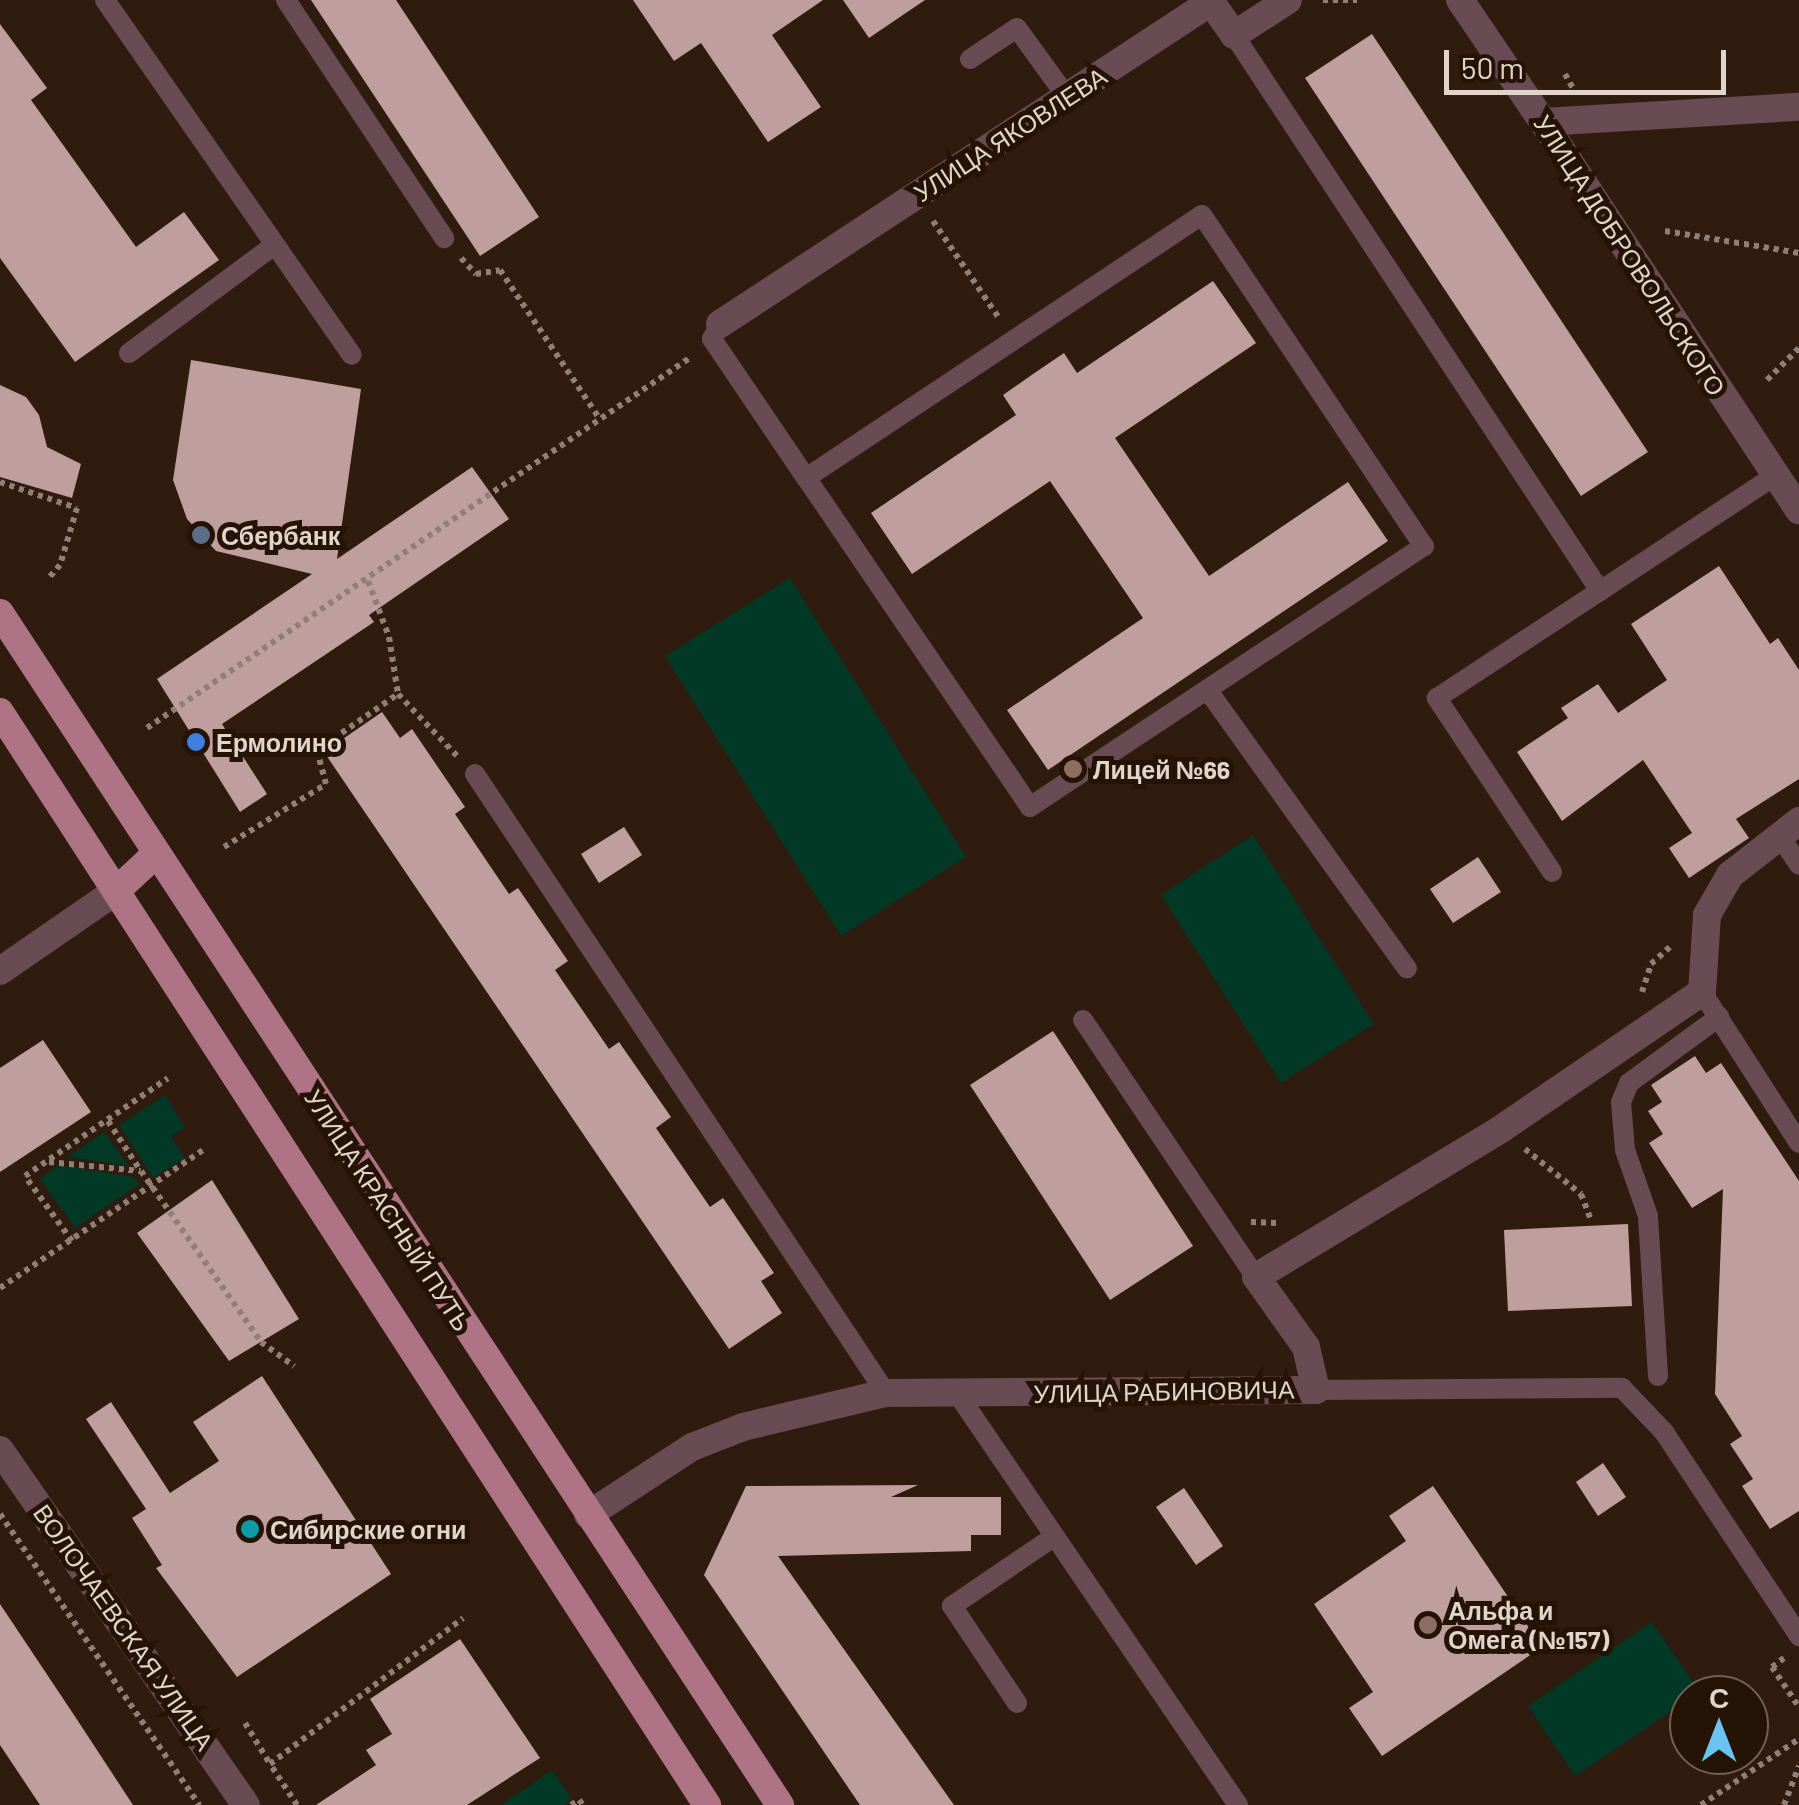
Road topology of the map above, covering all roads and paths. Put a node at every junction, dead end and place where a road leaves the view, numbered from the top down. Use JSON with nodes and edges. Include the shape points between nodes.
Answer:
{"nodes":[{"id":1,"x":105,"y":0,"type":"edge"},
{"id":2,"x":286,"y":0,"type":"edge"},
{"id":3,"x":1288,"y":0,"type":"edge"},
{"id":4,"x":1323,"y":0,"type":"edge"},
{"id":5,"x":1356,"y":0,"type":"edge"},
{"id":6,"x":1460,"y":0,"type":"edge"},
{"id":7,"x":1211,"y":1,"type":"edge"},
{"id":8,"x":1234,"y":36,"type":"junction"},
{"id":9,"x":970,"y":59,"type":"dead end"},
{"id":10,"x":1066,"y":97,"type":"junction"},
{"id":11,"x":1799,"y":108,"type":"edge"},
{"id":12,"x":1543,"y":122,"type":"junction"},
{"id":13,"x":916,"y":195,"type":"junction"},
{"id":14,"x":1665,"y":231,"type":"dead end"},
{"id":15,"x":444,"y":238,"type":"joint"},
{"id":16,"x":272,"y":246,"type":"junction"},
{"id":17,"x":1799,"y":253,"type":"edge"},
{"id":18,"x":716,"y":331,"type":"junction"},
{"id":19,"x":1013,"y":338,"type":"junction"},
{"id":20,"x":1799,"y":348,"type":"edge"},
{"id":21,"x":130,"y":353,"type":"dead end"},
{"id":22,"x":352,"y":355,"type":"dead end"},
{"id":23,"x":1767,"y":380,"type":"dead end"},
{"id":24,"x":600,"y":418,"type":"junction"},
{"id":25,"x":1776,"y":475,"type":"junction"},
{"id":26,"x":806,"y":478,"type":"junction"},
{"id":27,"x":0,"y":482,"type":"edge"},
{"id":28,"x":1799,"y":510,"type":"edge"},
{"id":29,"x":48,"y":579,"type":"dead end"},
{"id":30,"x":368,"y":581,"type":"junction"},
{"id":31,"x":1600,"y":591,"type":"junction"},
{"id":32,"x":0,"y":613,"type":"edge"},
{"id":33,"x":1209,"y":692,"type":"junction"},
{"id":34,"x":398,"y":694,"type":"junction"},
{"id":35,"x":0,"y":712,"type":"edge"},
{"id":36,"x":147,"y":728,"type":"dead end"},
{"id":37,"x":475,"y":774,"type":"joint"},
{"id":38,"x":1789,"y":828,"type":"edge"},
{"id":39,"x":224,"y":847,"type":"dead end"},
{"id":40,"x":156,"y":854,"type":"junction"},
{"id":41,"x":1799,"y":865,"type":"edge"},
{"id":42,"x":1552,"y":872,"type":"dead end"},
{"id":43,"x":116,"y":891,"type":"junction"},
{"id":44,"x":1707,"y":915,"type":"junction"},
{"id":45,"x":1407,"y":969,"type":"dead end"},
{"id":46,"x":0,"y":971,"type":"edge"},
{"id":47,"x":1702,"y":992,"type":"junction"},
{"id":48,"x":1641,"y":996,"type":"dead end"},
{"id":49,"x":1719,"y":1017,"type":"junction"},
{"id":50,"x":1083,"y":1020,"type":"dead end"},
{"id":51,"x":168,"y":1078,"type":"dead end"},
{"id":52,"x":108,"y":1121,"type":"junction"},
{"id":53,"x":1501,"y":1130,"type":"junction"},
{"id":54,"x":1799,"y":1144,"type":"edge"},
{"id":55,"x":206,"y":1148,"type":"dead end"},
{"id":56,"x":50,"y":1162,"type":"junction"},
{"id":57,"x":141,"y":1171,"type":"junction"},
{"id":58,"x":151,"y":1186,"type":"junction"},
{"id":59,"x":1291,"y":1216,"type":"dead end"},
{"id":60,"x":1591,"y":1220,"type":"dead end"},
{"id":61,"x":1226,"y":1231,"type":"junction"},
{"id":62,"x":72,"y":1241,"type":"junction"},
{"id":63,"x":0,"y":1271,"type":"edge"},
{"id":64,"x":1256,"y":1277,"type":"junction"},
{"id":65,"x":4,"y":1286,"type":"edge"},
{"id":66,"x":294,"y":1366,"type":"dead end"},
{"id":67,"x":1658,"y":1376,"type":"dead end"},
{"id":68,"x":1316,"y":1390,"type":"junction"},
{"id":69,"x":886,"y":1393,"type":"junction"},
{"id":70,"x":957,"y":1393,"type":"junction"},
{"id":71,"x":0,"y":1450,"type":"edge"},
{"id":72,"x":0,"y":1514,"type":"edge"},
{"id":73,"x":588,"y":1515,"type":"junction"},
{"id":74,"x":1052,"y":1538,"type":"junction"},
{"id":75,"x":463,"y":1618,"type":"dead end"},
{"id":76,"x":1799,"y":1636,"type":"edge"},
{"id":77,"x":1799,"y":1648,"type":"edge"},
{"id":78,"x":1017,"y":1703,"type":"dead end"},
{"id":79,"x":1799,"y":1708,"type":"edge"},
{"id":80,"x":245,"y":1724,"type":"dead end"},
{"id":81,"x":1799,"y":1739,"type":"edge"},
{"id":82,"x":270,"y":1764,"type":"junction"},
{"id":83,"x":1799,"y":1766,"type":"edge"},
{"id":84,"x":199,"y":1805,"type":"edge"},
{"id":85,"x":246,"y":1805,"type":"edge"},
{"id":86,"x":297,"y":1805,"type":"edge"},
{"id":87,"x":571,"y":1805,"type":"edge"},
{"id":88,"x":583,"y":1805,"type":"edge"},
{"id":89,"x":707,"y":1805,"type":"edge"},
{"id":90,"x":780,"y":1805,"type":"edge"},
{"id":91,"x":1238,"y":1805,"type":"edge"},
{"id":92,"x":1701,"y":1805,"type":"edge"},
{"id":93,"x":1784,"y":1805,"type":"edge"}],
"edges":[{"from":1,"to":16,"type":"lane"},
{"from":2,"to":15,"type":"lane"},
{"from":3,"to":8,"type":"street"},
{"from":4,"to":5,"type":"path"},
{"from":6,"to":12,"type":"street","name":"УЛИЦА ДОБРОВОЛЬСКОГО"},
{"from":7,"to":8,"type":"street","name":"УЛИЦА ЯКОВЛЕВА"},
{"from":7,"to":10,"type":"street","name":"УЛИЦА ЯКОВЛЕВА"},
{"from":8,"to":31,"type":"lane"},
{"from":9,"to":10,"type":"lane","via":[[1016,28]]},
{"from":10,"to":13,"type":"street","name":"УЛИЦА ЯКОВЛЕВА"},
{"from":11,"to":12,"type":"street"},
{"from":12,"to":25,"type":"street","name":"УЛИЦА ДОБРОВОЛЬСКОГО"},
{"from":13,"to":18,"type":"street","name":"УЛИЦА ЯКОВЛЕВА"},
{"from":13,"to":19,"type":"path"},
{"from":14,"to":17,"type":"path"},
{"from":15,"to":24,"type":"path","via":[[476,274],[500,270]]},
{"from":16,"to":21,"type":"lane"},
{"from":16,"to":22,"type":"lane"},
{"from":18,"to":24,"type":"path"},
{"from":18,"to":26,"type":"lane"},
{"from":19,"to":26,"type":"lane"},
{"from":19,"to":33,"type":"lane","via":[[1202,215],[1424,546]]},
{"from":20,"to":23,"type":"path"},
{"from":24,"to":30,"type":"path"},
{"from":25,"to":28,"type":"street","name":"УЛИЦА ДОБРОВОЛЬСКОГО"},
{"from":25,"to":31,"type":"lane"},
{"from":26,"to":33,"type":"lane","via":[[1030,807]]},
{"from":27,"to":29,"type":"path","via":[[77,508],[60,565]]},
{"from":30,"to":34,"type":"path","via":[[390,637]]},
{"from":30,"to":36,"type":"path"},
{"from":31,"to":42,"type":"lane","via":[[1437,698]]},
{"from":32,"to":40,"type":"main road","name":"УЛИЦА КРАСНЫЙ ПУТЬ"},
{"from":33,"to":45,"type":"lane"},
{"from":34,"to":37,"type":"path"},
{"from":34,"to":39,"type":"path","via":[[318,750],[326,784]]},
{"from":35,"to":43,"type":"main road"},
{"from":37,"to":69,"type":"lane"},
{"from":38,"to":41,"type":"lane"},
{"from":38,"to":44,"type":"street","via":[[1730,875]]},
{"from":40,"to":43,"type":"main road"},
{"from":40,"to":73,"type":"main road","name":"УЛИЦА КРАСНЫЙ ПУТЬ"},
{"from":43,"to":46,"type":"street"},
{"from":43,"to":89,"type":"main road"},
{"from":44,"to":47,"type":"street"},
{"from":44,"to":48,"type":"path","via":[[1651,964]]},
{"from":47,"to":49,"type":"lane"},
{"from":47,"to":53,"type":"street"},
{"from":49,"to":54,"type":"lane"},
{"from":49,"to":67,"type":"lane","via":[[1629,1083],[1621,1102],[1625,1150],[1648,1216]]},
{"from":50,"to":61,"type":"lane"},
{"from":51,"to":52,"type":"path"},
{"from":52,"to":56,"type":"path"},
{"from":52,"to":57,"type":"path"},
{"from":53,"to":60,"type":"path","via":[[1581,1194]]},
{"from":53,"to":64,"type":"street"},
{"from":55,"to":58,"type":"path"},
{"from":56,"to":57,"type":"path"},
{"from":56,"to":62,"type":"path","via":[[25,1176]]},
{"from":57,"to":58,"type":"path"},
{"from":58,"to":62,"type":"path"},
{"from":58,"to":66,"type":"path","via":[[261,1342]]},
{"from":59,"to":61,"type":"path","via":[[1274,1226],[1252,1222]]},
{"from":61,"to":64,"type":"lane"},
{"from":62,"to":65,"type":"path"},
{"from":63,"to":65,"type":"path"},
{"from":64,"to":68,"type":"street","name":"УЛИЦА РАБИНОВИЧА","via":[[1306,1347]]},
{"from":68,"to":70,"type":"street","name":"УЛИЦА РАБИНОВИЧА"},
{"from":68,"to":76,"type":"lane","via":[[1622,1388],[1664,1432]]},
{"from":69,"to":70,"type":"street","name":"УЛИЦА РАБИНОВИЧА"},
{"from":69,"to":73,"type":"street","name":"УЛИЦА РАБИНОВИЧА","via":[[743,1427],[692,1447]]},
{"from":70,"to":74,"type":"lane"},
{"from":71,"to":85,"type":"street","name":"ВОЛОЧАЕВСКАЯ УЛИЦА"},
{"from":72,"to":84,"type":"path"},
{"from":73,"to":90,"type":"main road","name":"УЛИЦА КРАСНЫЙ ПУТЬ"},
{"from":74,"to":78,"type":"lane","via":[[952,1606]]},
{"from":74,"to":91,"type":"lane"},
{"from":75,"to":82,"type":"path"},
{"from":77,"to":79,"type":"path","via":[[1772,1667]]},
{"from":80,"to":82,"type":"path"},
{"from":81,"to":92,"type":"path"},
{"from":82,"to":86,"type":"path"},
{"from":83,"to":93,"type":"path"},
{"from":87,"to":88,"type":"path"}]}
